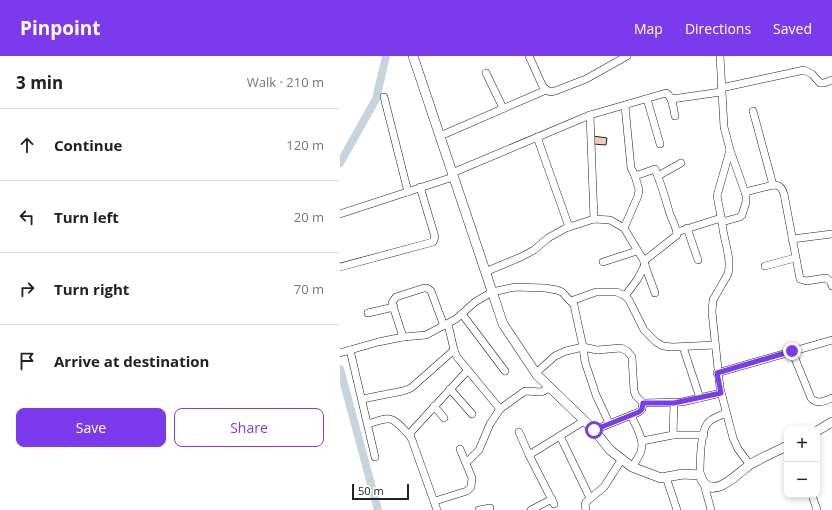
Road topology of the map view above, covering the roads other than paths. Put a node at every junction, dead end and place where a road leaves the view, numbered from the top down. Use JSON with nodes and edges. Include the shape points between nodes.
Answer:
{"nodes":[{"id":1,"x":413,"y":56,"type":"edge"},
{"id":2,"x":529,"y":56,"type":"edge"},
{"id":3,"x":627,"y":56,"type":"edge"},
{"id":4,"x":720,"y":56,"type":"edge"},
{"id":5,"x":486,"y":73,"type":"dead end"},
{"id":6,"x":832,"y":80,"type":"edge"},
{"id":7,"x":546,"y":90,"type":"junction"},
{"id":8,"x":721,"y":90,"type":"junction"},
{"id":9,"x":384,"y":97,"type":"dead end"},
{"id":10,"x":647,"y":99,"type":"junction"},
{"id":11,"x":672,"y":99,"type":"junction"},
{"id":12,"x":625,"y":106,"type":"junction"},
{"id":13,"x":503,"y":108,"type":"junction"},
{"id":14,"x":753,"y":111,"type":"dead end"},
{"id":15,"x":590,"y":115,"type":"junction"},
{"id":16,"x":675,"y":116,"type":"dead end"},
{"id":17,"x":440,"y":136,"type":"junction"},
{"id":18,"x":537,"y":137,"type":"junction"},
{"id":19,"x":660,"y":144,"type":"dead end"},
{"id":20,"x":730,"y":150,"type":"junction"},
{"id":21,"x":681,"y":163,"type":"dead end"},
{"id":22,"x":453,"y":175,"type":"junction"},
{"id":23,"x":635,"y":176,"type":"junction"},
{"id":24,"x":658,"y":176,"type":"junction"},
{"id":25,"x":773,"y":185,"type":"junction"},
{"id":26,"x":420,"y":187,"type":"junction"},
{"id":27,"x":408,"y":192,"type":"junction"},
{"id":28,"x":745,"y":192,"type":"junction"},
{"id":29,"x":340,"y":214,"type":"edge"},
{"id":30,"x":594,"y":219,"type":"junction"},
{"id":31,"x":722,"y":220,"type":"junction"},
{"id":32,"x":569,"y":227,"type":"junction"},
{"id":33,"x":624,"y":228,"type":"junction"},
{"id":34,"x":688,"y":228,"type":"junction"},
{"id":35,"x":677,"y":232,"type":"junction"},
{"id":36,"x":832,"y":234,"type":"edge"},
{"id":37,"x":792,"y":239,"type":"junction"},
{"id":38,"x":638,"y":251,"type":"junction"},
{"id":39,"x":795,"y":258,"type":"junction"},
{"id":40,"x":698,"y":260,"type":"dead end"},
{"id":41,"x":603,"y":262,"type":"dead end"},
{"id":42,"x":644,"y":263,"type":"junction"},
{"id":43,"x":765,"y":266,"type":"dead end"},
{"id":44,"x":340,"y":267,"type":"edge"},
{"id":45,"x":485,"y":272,"type":"junction"},
{"id":46,"x":832,"y":286,"type":"edge"},
{"id":47,"x":492,"y":292,"type":"junction"},
{"id":48,"x":655,"y":293,"type":"dead end"},
{"id":49,"x":625,"y":296,"type":"junction"},
{"id":50,"x":571,"y":301,"type":"junction"},
{"id":51,"x":394,"y":307,"type":"junction"},
{"id":52,"x":368,"y":313,"type":"dead end"},
{"id":53,"x":462,"y":314,"type":"junction"},
{"id":54,"x":446,"y":325,"type":"junction"},
{"id":55,"x":403,"y":337,"type":"junction"},
{"id":56,"x":832,"y":340,"type":"edge"},
{"id":57,"x":715,"y":345,"type":"junction"},
{"id":58,"x":584,"y":346,"type":"junction"},
{"id":59,"x":683,"y":347,"type":"junction"},
{"id":60,"x":454,"y":350,"type":"junction"},
{"id":61,"x":345,"y":351,"type":"edge"},
{"id":62,"x":792,"y":351,"type":"junction"},
{"id":63,"x":468,"y":370,"type":"junction"},
{"id":64,"x":505,"y":371,"type":"dead end"},
{"id":65,"x":536,"y":373,"type":"junction"},
{"id":66,"x":717,"y":373,"type":"junction"},
{"id":67,"x":550,"y":388,"type":"junction"},
{"id":68,"x":450,"y":389,"type":"junction"},
{"id":69,"x":721,"y":393,"type":"junction"},
{"id":70,"x":700,"y":398,"type":"junction"},
{"id":71,"x":832,"y":398,"type":"edge"},
{"id":72,"x":362,"y":399,"type":"junction"},
{"id":73,"x":643,"y":403,"type":"junction"},
{"id":74,"x":674,"y":403,"type":"junction"},
{"id":75,"x":434,"y":406,"type":"junction"},
{"id":76,"x":500,"y":409,"type":"junction"},
{"id":77,"x":726,"y":413,"type":"junction"},
{"id":78,"x":472,"y":414,"type":"dead end"},
{"id":79,"x":631,"y":415,"type":"junction"},
{"id":80,"x":444,"y":418,"type":"dead end"},
{"id":81,"x":584,"y":421,"type":"junction"},
{"id":82,"x":832,"y":422,"type":"edge"},
{"id":83,"x":609,"y":423,"type":"junction"},
{"id":84,"x":368,"y":424,"type":"junction"},
{"id":85,"x":820,"y":429,"type":"edge"},
{"id":86,"x":594,"y":430,"type":"junction"},
{"id":87,"x":519,"y":432,"type":"dead end"},
{"id":88,"x":673,"y":435,"type":"junction"},
{"id":89,"x":704,"y":435,"type":"junction"},
{"id":90,"x":410,"y":436,"type":"junction"},
{"id":91,"x":560,"y":436,"type":"junction"},
{"id":92,"x":642,"y":441,"type":"junction"},
{"id":93,"x":784,"y":448,"type":"edge"},
{"id":94,"x":460,"y":449,"type":"dead end"},
{"id":95,"x":529,"y":455,"type":"junction"},
{"id":96,"x":375,"y":457,"type":"dead end"},
{"id":97,"x":622,"y":459,"type":"junction"},
{"id":98,"x":466,"y":463,"type":"junction"},
{"id":99,"x":750,"y":465,"type":"junction"},
{"id":100,"x":632,"y":467,"type":"junction"},
{"id":101,"x":700,"y":475,"type":"junction"},
{"id":102,"x":666,"y":477,"type":"junction"},
{"id":103,"x":704,"y":484,"type":"junction"},
{"id":104,"x":590,"y":498,"type":"junction"},
{"id":105,"x":813,"y":498,"type":"edge"},
{"id":106,"x":435,"y":501,"type":"junction"},
{"id":107,"x":490,"y":508,"type":"dead end"},
{"id":108,"x":437,"y":510,"type":"edge"},
{"id":109,"x":480,"y":510,"type":"edge"},
{"id":110,"x":530,"y":510,"type":"edge"},
{"id":111,"x":586,"y":510,"type":"edge"},
{"id":112,"x":677,"y":510,"type":"edge"},
{"id":113,"x":711,"y":510,"type":"edge"},
{"id":114,"x":817,"y":510,"type":"edge"}],
"edges":[{"from":1,"to":17,"type":"street"},
{"from":2,"to":7,"type":"street"},
{"from":3,"to":7,"type":"street","via":[[586,79],[555,91]]},
{"from":4,"to":8,"type":"street"},
{"from":5,"to":13,"type":"street"},
{"from":6,"to":8,"type":"street","via":[[820,83],[804,70]]},
{"from":7,"to":13,"type":"street"},
{"from":8,"to":11,"type":"street"},
{"from":8,"to":20,"type":"street","via":[[724,127]]},
{"from":9,"to":27,"type":"street"},
{"from":10,"to":11,"type":"street","via":[[666,93]]},
{"from":10,"to":12,"type":"street"},
{"from":10,"to":19,"type":"street"},
{"from":11,"to":16,"type":"street"},
{"from":12,"to":15,"type":"street"},
{"from":12,"to":23,"type":"street","via":[[631,168]]},
{"from":13,"to":17,"type":"street"},
{"from":14,"to":25,"type":"street"},
{"from":15,"to":18,"type":"street"},
{"from":15,"to":30,"type":"street"},
{"from":17,"to":22,"type":"street"},
{"from":18,"to":22,"type":"street"},
{"from":18,"to":32,"type":"street"},
{"from":20,"to":28,"type":"street"},
{"from":20,"to":31,"type":"street","via":[[717,196]]},
{"from":21,"to":24,"type":"street"},
{"from":22,"to":26,"type":"street"},
{"from":22,"to":45,"type":"street"},
{"from":23,"to":24,"type":"street","via":[[655,169]]},
{"from":23,"to":33,"type":"street","via":[[638,196]]},
{"from":24,"to":35,"type":"street"},
{"from":25,"to":28,"type":"street"},
{"from":25,"to":37,"type":"street","via":[[781,187],[784,194]]},
{"from":26,"to":27,"type":"street"},
{"from":26,"to":44,"type":"street","via":[[435,237],[433,242]]},
{"from":27,"to":29,"type":"street"},
{"from":28,"to":31,"type":"street","via":[[746,202],[742,215]]},
{"from":30,"to":32,"type":"street"},
{"from":30,"to":33,"type":"street","via":[[610,220]]},
{"from":31,"to":34,"type":"street"},
{"from":31,"to":57,"type":"street","via":[[729,265],[728,274],[712,305]]},
{"from":32,"to":45,"type":"street","via":[[548,238],[521,258]]},
{"from":33,"to":38,"type":"street"},
{"from":34,"to":35,"type":"street"},
{"from":34,"to":40,"type":"street"},
{"from":35,"to":42,"type":"street","via":[[677,236]]},
{"from":36,"to":37,"type":"street"},
{"from":37,"to":39,"type":"street"},
{"from":38,"to":41,"type":"street"},
{"from":38,"to":42,"type":"street"},
{"from":39,"to":43,"type":"street"},
{"from":39,"to":46,"type":"street","via":[[800,279],[806,281],[826,278]]},
{"from":42,"to":48,"type":"street"},
{"from":42,"to":49,"type":"street","via":[[637,280]]},
{"from":45,"to":47,"type":"street"},
{"from":47,"to":50,"type":"street","via":[[515,287],[545,288],[562,292]]},
{"from":47,"to":53,"type":"street"},
{"from":47,"to":65,"type":"street","via":[[503,324]]},
{"from":49,"to":50,"type":"street","via":[[617,292],[601,291]]},
{"from":49,"to":59,"type":"street","via":[[649,336],[663,346]]},
{"from":50,"to":58,"type":"street"},
{"from":51,"to":52,"type":"street"},
{"from":51,"to":54,"type":"street","via":[[393,301],[396,297],[427,288],[431,291]]},
{"from":51,"to":55,"type":"street"},
{"from":53,"to":54,"type":"street"},
{"from":53,"to":64,"type":"street"},
{"from":54,"to":55,"type":"street","via":[[426,335]]},
{"from":54,"to":60,"type":"street"},
{"from":55,"to":61,"type":"street"},
{"from":56,"to":62,"type":"street"},
{"from":57,"to":59,"type":"street"},
{"from":57,"to":66,"type":"street"},
{"from":58,"to":65,"type":"street","via":[[561,353]]},
{"from":58,"to":73,"type":"street","via":[[597,350],[621,348],[629,352],[633,360],[633,385],[636,396]]},
{"from":58,"to":83,"type":"street","via":[[592,383]]},
{"from":59,"to":70,"type":"street"},
{"from":60,"to":63,"type":"street"},
{"from":60,"to":72,"type":"street","via":[[411,388]]},
{"from":61,"to":72,"type":"street"},
{"from":62,"to":66,"type":"street"},
{"from":62,"to":71,"type":"street","via":[[811,398],[815,402]]},
{"from":63,"to":68,"type":"street"},
{"from":63,"to":76,"type":"street"},
{"from":65,"to":67,"type":"street"},
{"from":66,"to":69,"type":"street"},
{"from":67,"to":76,"type":"street","via":[[541,392],[525,392]]},
{"from":67,"to":81,"type":"street"},
{"from":68,"to":75,"type":"street"},
{"from":68,"to":78,"type":"street"},
{"from":69,"to":70,"type":"street"},
{"from":69,"to":77,"type":"street"},
{"from":70,"to":74,"type":"street"},
{"from":72,"to":84,"type":"street"},
{"from":73,"to":74,"type":"street"},
{"from":73,"to":79,"type":"street","via":[[642,409]]},
{"from":74,"to":88,"type":"street"},
{"from":75,"to":80,"type":"street"},
{"from":75,"to":90,"type":"street","via":[[413,428]]},
{"from":76,"to":98,"type":"street","via":[[490,424],[480,450]]},
{"from":77,"to":89,"type":"street","via":[[709,421]]},
{"from":77,"to":99,"type":"street","via":[[735,443]]},
{"from":79,"to":83,"type":"street"},
{"from":79,"to":92,"type":"street"},
{"from":81,"to":86,"type":"street"},
{"from":81,"to":91,"type":"street"},
{"from":82,"to":85,"type":"street"},
{"from":83,"to":86,"type":"street"},
{"from":84,"to":90,"type":"street","via":[[389,418],[398,423]]},
{"from":84,"to":96,"type":"street"},
{"from":86,"to":97,"type":"street","via":[[610,450]]},
{"from":87,"to":95,"type":"street"},
{"from":88,"to":89,"type":"street"},
{"from":88,"to":92,"type":"street"},
{"from":89,"to":101,"type":"street"},
{"from":90,"to":106,"type":"street"},
{"from":91,"to":95,"type":"street"},
{"from":91,"to":104,"type":"street"},
{"from":92,"to":100,"type":"street","via":[[641,452]]},
{"from":93,"to":99,"type":"street"},
{"from":94,"to":98,"type":"street"},
{"from":95,"to":110,"type":"street","via":[[553,501]]},
{"from":97,"to":100,"type":"street"},
{"from":97,"to":104,"type":"street","via":[[604,487]]},
{"from":98,"to":106,"type":"street","via":[[472,478],[471,487],[467,491]]},
{"from":99,"to":103,"type":"street","via":[[727,484],[715,487]]},
{"from":100,"to":102,"type":"street","via":[[661,478]]},
{"from":101,"to":102,"type":"street"},
{"from":101,"to":103,"type":"street"},
{"from":102,"to":112,"type":"street"},
{"from":103,"to":113,"type":"street"},
{"from":104,"to":111,"type":"street","via":[[585,504]]},
{"from":105,"to":114,"type":"street"},
{"from":106,"to":108,"type":"street"},
{"from":107,"to":109,"type":"street"}]}
